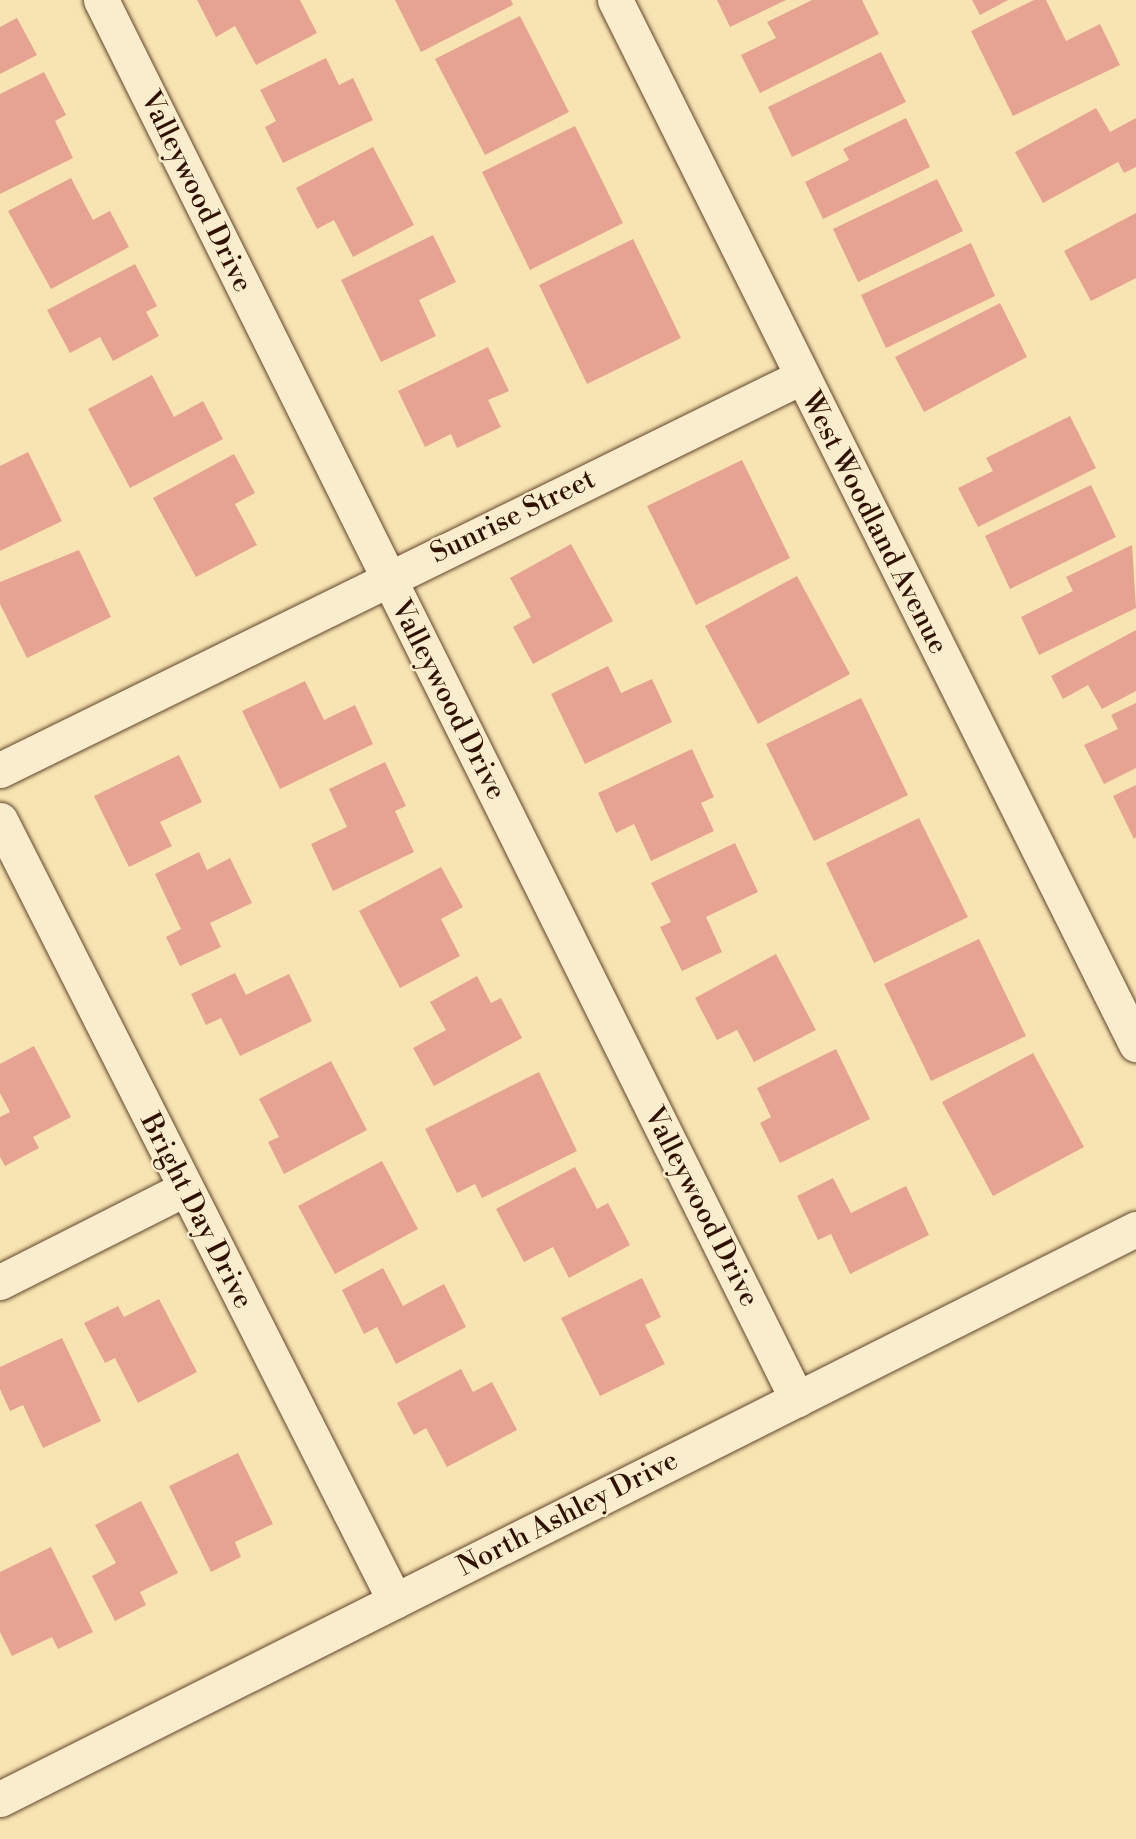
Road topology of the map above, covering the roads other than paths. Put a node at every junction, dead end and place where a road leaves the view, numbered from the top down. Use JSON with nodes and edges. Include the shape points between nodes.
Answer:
{"nodes":[{"id":1,"x":101,"y":0,"type":"edge"},
{"id":2,"x":615,"y":0,"type":"edge"},
{"id":3,"x":801,"y":377,"type":"junction"},
{"id":4,"x":387,"y":578,"type":"junction"},
{"id":5,"x":0,"y":770,"type":"edge"},
{"id":6,"x":0,"y":820,"type":"edge"},
{"id":7,"x":1136,"y":1044,"type":"edge"},
{"id":8,"x":184,"y":1189,"type":"junction"},
{"id":9,"x":1136,"y":1228,"type":"edge"},
{"id":10,"x":0,"y":1282,"type":"edge"},
{"id":11,"x":797,"y":1399,"type":"junction"},
{"id":12,"x":395,"y":1601,"type":"junction"},
{"id":13,"x":0,"y":1799,"type":"edge"}],
"edges":[{"from":1,"to":4,"type":"street","name":"Valleywood Drive"},
{"from":2,"to":3,"type":"street","name":"West Woodland Avenue"},
{"from":3,"to":4,"type":"street","name":"Sunrise Street"},
{"from":3,"to":7,"type":"street","name":"West Woodland Avenue"},
{"from":4,"to":5,"type":"street","name":"Sunrise Street"},
{"from":4,"to":11,"type":"street","name":"Valleywood Drive"},
{"from":6,"to":8,"type":"street","name":"Bright Day Drive"},
{"from":8,"to":10,"type":"street"},
{"from":8,"to":12,"type":"street","name":"Bright Day Drive"},
{"from":9,"to":11,"type":"street","name":"North Ashley Drive"},
{"from":11,"to":12,"type":"street","name":"North Ashley Drive"},
{"from":12,"to":13,"type":"street","name":"North Ashley Drive"}]}
